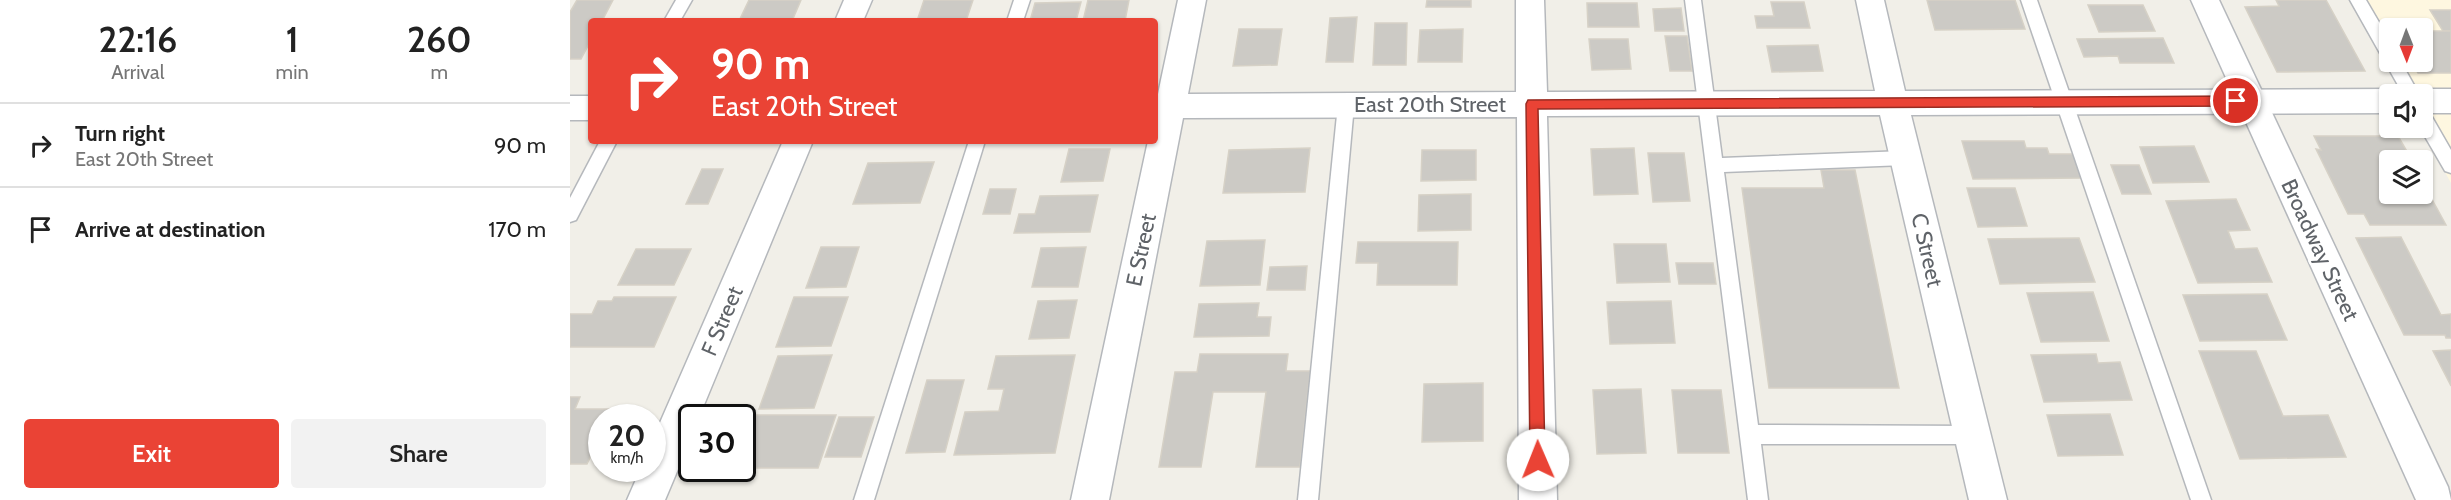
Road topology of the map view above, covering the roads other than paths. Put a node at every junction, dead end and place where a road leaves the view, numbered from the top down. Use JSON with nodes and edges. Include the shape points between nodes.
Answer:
{"nodes":[{"id":1,"x":684,"y":0,"type":"edge"},
{"id":2,"x":858,"y":0,"type":"edge"},
{"id":3,"x":1022,"y":0,"type":"edge"},
{"id":4,"x":1192,"y":0,"type":"edge"},
{"id":5,"x":1530,"y":0,"type":"edge"},
{"id":6,"x":1693,"y":0,"type":"edge"},
{"id":7,"x":1870,"y":0,"type":"edge"},
{"id":8,"x":2029,"y":0,"type":"edge"},
{"id":9,"x":2205,"y":0,"type":"edge"},
{"id":10,"x":2358,"y":0,"type":"edge"},
{"id":11,"x":674,"y":18,"type":"edge"},
{"id":12,"x":850,"y":18,"type":"edge"},
{"id":13,"x":1016,"y":18,"type":"edge"},
{"id":14,"x":2379,"y":37,"type":"edge"},
{"id":15,"x":2252,"y":101,"type":"junction"},
{"id":16,"x":2379,"y":101,"type":"edge"},
{"id":17,"x":2433,"y":101,"type":"edge"},
{"id":18,"x":2451,"y":101,"type":"edge"},
{"id":19,"x":1894,"y":102,"type":"junction"},
{"id":20,"x":2064,"y":102,"type":"junction"},
{"id":21,"x":1532,"y":104,"type":"junction"},
{"id":22,"x":1706,"y":104,"type":"junction"},
{"id":23,"x":1163,"y":105,"type":"edge"},
{"id":24,"x":1346,"y":105,"type":"junction"},
{"id":25,"x":570,"y":108,"type":"edge"},
{"id":26,"x":588,"y":108,"type":"edge"},
{"id":27,"x":1158,"y":132,"type":"edge"},
{"id":28,"x":2433,"y":134,"type":"edge"},
{"id":29,"x":607,"y":144,"type":"edge"},
{"id":30,"x":797,"y":144,"type":"edge"},
{"id":31,"x":976,"y":144,"type":"edge"},
{"id":32,"x":1156,"y":144,"type":"edge"},
{"id":33,"x":1905,"y":159,"type":"junction"},
{"id":34,"x":1714,"y":165,"type":"junction"},
{"id":35,"x":2451,"y":166,"type":"edge"},
{"id":36,"x":570,"y":215,"type":"edge"},
{"id":37,"x":1749,"y":434,"type":"junction"},
{"id":38,"x":1971,"y":435,"type":"junction"},
{"id":39,"x":646,"y":500,"type":"edge"},
{"id":40,"x":864,"y":500,"type":"edge"},
{"id":41,"x":1090,"y":500,"type":"edge"},
{"id":42,"x":1308,"y":500,"type":"edge"},
{"id":43,"x":1538,"y":500,"type":"edge"},
{"id":44,"x":1758,"y":500,"type":"edge"},
{"id":45,"x":1988,"y":500,"type":"edge"},
{"id":46,"x":2201,"y":500,"type":"edge"},
{"id":47,"x":2435,"y":500,"type":"edge"}],
"edges":[{"from":1,"to":11,"type":"lane"},
{"from":2,"to":12,"type":"street"},
{"from":3,"to":13,"type":"lane"},
{"from":4,"to":23,"type":"street","name":"E Street"},
{"from":5,"to":21,"type":"street"},
{"from":6,"to":22,"type":"lane"},
{"from":7,"to":19,"type":"street","name":"C Street"},
{"from":8,"to":20,"type":"lane"},
{"from":9,"to":15,"type":"street","name":"Broadway Street"},
{"from":10,"to":14,"type":"lane"},
{"from":15,"to":16,"type":"street","name":"East 20th Street"},
{"from":15,"to":20,"type":"street","name":"East 20th Street"},
{"from":15,"to":47,"type":"street","name":"Broadway Street"},
{"from":17,"to":18,"type":"street"},
{"from":19,"to":20,"type":"street","name":"East 20th Street"},
{"from":19,"to":22,"type":"street","name":"East 20th Street"},
{"from":19,"to":33,"type":"street","name":"C Street"},
{"from":20,"to":46,"type":"lane"},
{"from":21,"to":22,"type":"street","name":"East 20th Street"},
{"from":21,"to":24,"type":"street","name":"East 20th Street"},
{"from":21,"to":43,"type":"street"},
{"from":22,"to":34,"type":"lane"},
{"from":23,"to":24,"type":"street","name":"East 20th Street"},
{"from":23,"to":27,"type":"street","name":"E Street"},
{"from":24,"to":42,"type":"lane"},
{"from":25,"to":26,"type":"street"},
{"from":28,"to":35,"type":"lane"},
{"from":29,"to":36,"type":"lane"},
{"from":30,"to":39,"type":"street","name":"F Street"},
{"from":31,"to":40,"type":"lane"},
{"from":32,"to":41,"type":"street","name":"E Street"},
{"from":33,"to":34,"type":"lane"},
{"from":33,"to":38,"type":"street","name":"C Street"},
{"from":34,"to":37,"type":"lane"},
{"from":37,"to":38,"type":"lane"},
{"from":37,"to":44,"type":"lane"},
{"from":38,"to":45,"type":"street","name":"C Street"}]}
